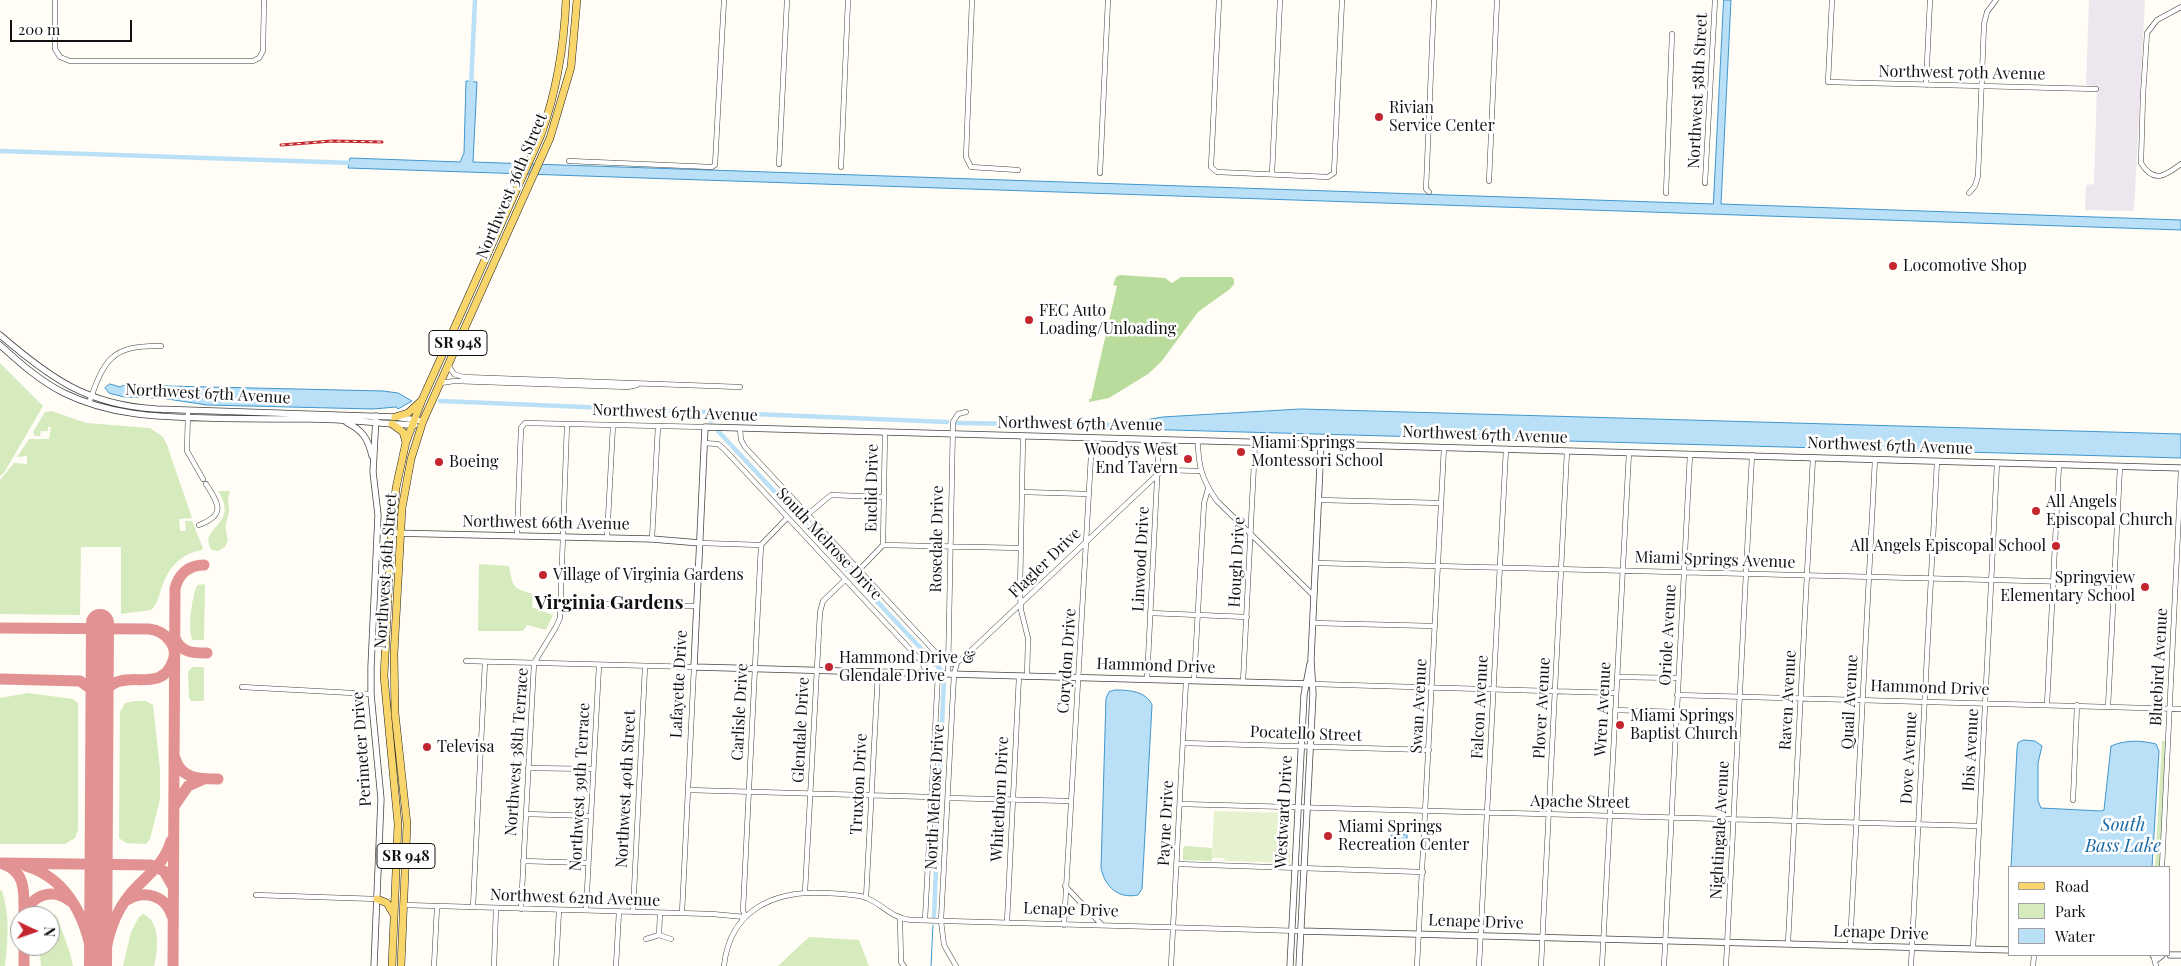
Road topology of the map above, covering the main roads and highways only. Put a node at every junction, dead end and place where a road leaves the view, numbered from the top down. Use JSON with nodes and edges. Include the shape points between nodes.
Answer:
{"nodes":[{"id":1,"x":566,"y":0,"type":"edge"},
{"id":2,"x":577,"y":0,"type":"edge"},
{"id":3,"x":422,"y":400,"type":"junction"},
{"id":4,"x":395,"y":417,"type":"road end"},
{"id":5,"x":392,"y":424,"type":"road end"},
{"id":6,"x":406,"y":442,"type":"junction"},
{"id":7,"x":385,"y":662,"type":"junction"},
{"id":8,"x":394,"y":662,"type":"junction"},
{"id":9,"x":406,"y":806,"type":"junction"},
{"id":10,"x":397,"y":807,"type":"junction"},
{"id":11,"x":396,"y":887,"type":"junction"},
{"id":12,"x":394,"y":915,"type":"junction"},
{"id":13,"x":392,"y":966,"type":"edge"},
{"id":14,"x":401,"y":966,"type":"edge"}],
"edges":[{"from":1,"to":3,"type":"main road","name":"Northwest 36th Street","number":"SR 948","via":[[563,50],[556,87],[541,134]]},
{"from":2,"to":8,"type":"main road","name":"Northwest 36th Street","number":"SR 948","via":[[573,49],[559,112],[423,423],[406,480],[400,533]]},
{"from":3,"to":4,"type":"main road","via":[[408,413]]},
{"from":3,"to":6,"type":"main road","name":"Northwest 36th Street","number":"SR 948"},
{"from":5,"to":6,"type":"main road","via":[[403,432]]},
{"from":6,"to":7,"type":"main road","name":"Northwest 36th Street","number":"SR 948","via":[[391,533]]},
{"from":7,"to":8,"type":"main road"},
{"from":7,"to":10,"type":"main road","name":"Northwest 36th Street","number":"SR 948","via":[[385,700]]},
{"from":8,"to":9,"type":"main road","name":"Northwest 36th Street","number":"SR 948","via":[[395,713]]},
{"from":9,"to":10,"type":"main road"},
{"from":9,"to":14,"type":"main road","name":"Northwest 36th Street","number":"SR 948"},
{"from":10,"to":11,"type":"main road","name":"Northwest 36th Street","number":"SR 948"},
{"from":11,"to":12,"type":"main road","name":"Northwest 36th Street","number":"SR 948"},
{"from":11,"to":12,"type":"main road","via":[[388,896],[377,899],[386,903]]},
{"from":12,"to":13,"type":"main road","name":"Northwest 36th Street","number":"SR 948"}]}
